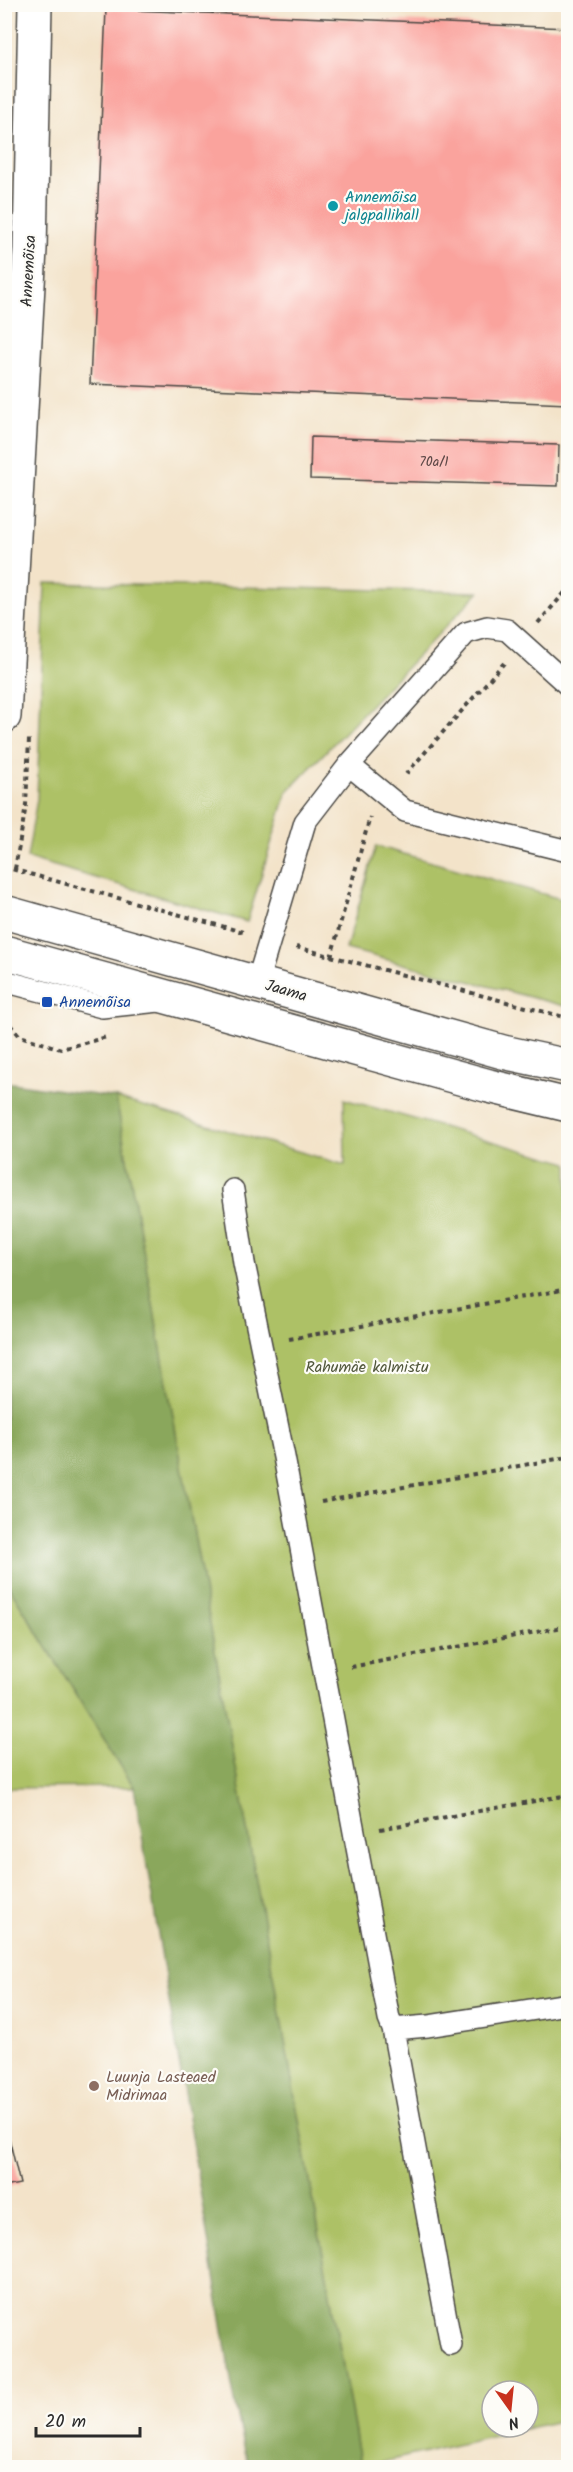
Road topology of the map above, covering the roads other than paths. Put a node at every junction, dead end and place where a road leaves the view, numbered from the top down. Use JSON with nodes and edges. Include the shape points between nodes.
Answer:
{"nodes":[{"id":1,"x":35,"y":4,"type":"edge"},
{"id":2,"x":12,"y":459,"type":"edge"},
{"id":3,"x":6,"y":662,"type":"edge"},
{"id":4,"x":568,"y":685,"type":"edge"},
{"id":5,"x":4,"y":716,"type":"edge"},
{"id":6,"x":350,"y":765,"type":"junction"},
{"id":7,"x":568,"y":851,"type":"edge"},
{"id":8,"x":4,"y":912,"type":"edge"},
{"id":9,"x":4,"y":952,"type":"edge"},
{"id":10,"x":4,"y":981,"type":"edge"},
{"id":11,"x":257,"y":983,"type":"junction"},
{"id":12,"x":175,"y":1000,"type":"junction"},
{"id":13,"x":568,"y":1066,"type":"edge"},
{"id":14,"x":568,"y":1105,"type":"edge"},
{"id":15,"x":233,"y":1190,"type":"dead end"},
{"id":16,"x":568,"y":2004,"type":"edge"},
{"id":17,"x":393,"y":2030,"type":"junction"},
{"id":18,"x":451,"y":2345,"type":"dead end"}],
"edges":[{"from":1,"to":2,"type":"main road","name":"Annemõisa","via":[[30,249]]},
{"from":2,"to":3,"type":"main road","name":"Annemõisa"},
{"from":3,"to":5,"type":"main road","name":"Annemõisa"},
{"from":4,"to":6,"type":"lane","via":[[507,630],[487,627],[466,633]]},
{"from":6,"to":7,"type":"lane","via":[[405,810]]},
{"from":6,"to":11,"type":"lane","via":[[304,822]]},
{"from":8,"to":11,"type":"main road","name":"Jaama"},
{"from":9,"to":12,"type":"main road"},
{"from":10,"to":12,"type":"lane","via":[[102,1007]]},
{"from":11,"to":13,"type":"main road","name":"Jaama","via":[[503,1052]]},
{"from":12,"to":14,"type":"main road"},
{"from":15,"to":17,"type":"lane"},
{"from":16,"to":17,"type":"lane"},
{"from":17,"to":18,"type":"lane"}]}
